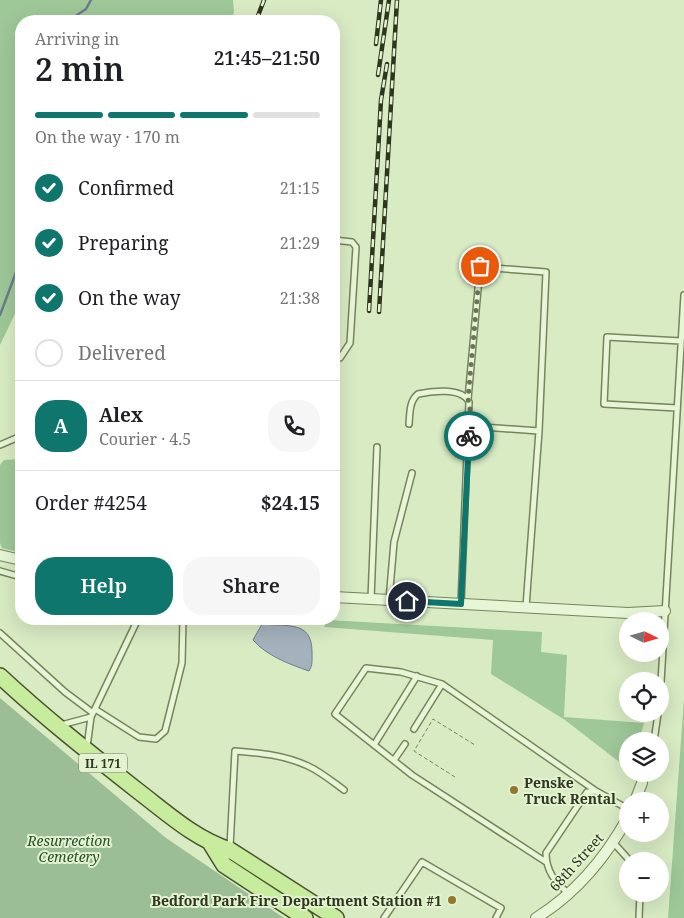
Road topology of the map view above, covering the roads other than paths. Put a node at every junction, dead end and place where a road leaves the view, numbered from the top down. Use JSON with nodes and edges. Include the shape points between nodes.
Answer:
{"nodes":[{"id":1,"x":340,"y":241,"type":"edge"},
{"id":2,"x":684,"y":294,"type":"edge"},
{"id":3,"x":681,"y":341,"type":"junction"},
{"id":4,"x":340,"y":358,"type":"edge"},
{"id":5,"x":468,"y":399,"type":"junction"},
{"id":6,"x":677,"y":408,"type":"junction"},
{"id":7,"x":409,"y":424,"type":"dead end"},
{"id":8,"x":469,"y":426,"type":"junction"},
{"id":9,"x":539,"y":431,"type":"junction"},
{"id":10,"x":15,"y":439,"type":"edge"},
{"id":11,"x":0,"y":445,"type":"edge"},
{"id":12,"x":377,"y":447,"type":"dead end"},
{"id":13,"x":412,"y":473,"type":"dead end"},
{"id":14,"x":0,"y":555,"type":"edge"},
{"id":15,"x":15,"y":559,"type":"edge"},
{"id":16,"x":0,"y":571,"type":"edge"},
{"id":17,"x":15,"y":575,"type":"edge"},
{"id":18,"x":340,"y":597,"type":"edge"},
{"id":19,"x":372,"y":599,"type":"junction"},
{"id":20,"x":389,"y":600,"type":"junction"},
{"id":21,"x":461,"y":604,"type":"junction"},
{"id":22,"x":526,"y":608,"type":"junction"},
{"id":23,"x":665,"y":611,"type":"junction"},
{"id":24,"x":135,"y":625,"type":"edge"},
{"id":25,"x":183,"y":625,"type":"edge"},
{"id":26,"x":0,"y":633,"type":"edge"},
{"id":27,"x":662,"y":672,"type":"edge"},
{"id":28,"x":0,"y":676,"type":"edge"},
{"id":29,"x":417,"y":676,"type":"junction"},
{"id":30,"x":442,"y":684,"type":"junction"},
{"id":31,"x":93,"y":713,"type":"junction"},
{"id":32,"x":57,"y":726,"type":"junction"},
{"id":33,"x":414,"y":729,"type":"dead end"},
{"id":34,"x":405,"y":744,"type":"dead end"},
{"id":35,"x":374,"y":745,"type":"junction"},
{"id":36,"x":86,"y":750,"type":"junction"},
{"id":37,"x":394,"y":760,"type":"junction"},
{"id":38,"x":344,"y":790,"type":"dead end"},
{"id":39,"x":596,"y":791,"type":"junction"},
{"id":40,"x":619,"y":804,"type":"edge"},
{"id":41,"x":619,"y":831,"type":"edge"},
{"id":42,"x":612,"y":842,"type":"junction"},
{"id":43,"x":211,"y":844,"type":"junction"},
{"id":44,"x":230,"y":850,"type":"junction"},
{"id":45,"x":621,"y":852,"type":"edge"},
{"id":46,"x":546,"y":862,"type":"junction"},
{"id":47,"x":569,"y":894,"type":"junction"},
{"id":48,"x":640,"y":902,"type":"edge"},
{"id":49,"x":305,"y":918,"type":"edge"},
{"id":50,"x":336,"y":918,"type":"edge"},
{"id":51,"x":384,"y":918,"type":"edge"},
{"id":52,"x":496,"y":918,"type":"edge"},
{"id":53,"x":536,"y":918,"type":"edge"},
{"id":54,"x":639,"y":918,"type":"edge"}],
"edges":[{"from":1,"to":4,"type":"lane","via":[[352,242],[356,247],[350,343]]},
{"from":2,"to":3,"type":"lane"},
{"from":3,"to":6,"type":"lane"},
{"from":3,"to":6,"type":"lane","via":[[607,336],[604,404]]},
{"from":5,"to":7,"type":"lane","via":[[458,393],[418,394],[411,406]]},
{"from":5,"to":8,"type":"lane"},
{"from":5,"to":9,"type":"lane","via":[[480,266],[546,272]]},
{"from":6,"to":23,"type":"lane"},
{"from":8,"to":9,"type":"lane"},
{"from":8,"to":21,"type":"lane"},
{"from":9,"to":22,"type":"lane"},
{"from":10,"to":11,"type":"lane"},
{"from":12,"to":19,"type":"lane"},
{"from":13,"to":20,"type":"lane","via":[[394,542]]},
{"from":14,"to":15,"type":"street"},
{"from":16,"to":17,"type":"lane"},
{"from":18,"to":19,"type":"street"},
{"from":19,"to":20,"type":"street"},
{"from":20,"to":21,"type":"street"},
{"from":21,"to":22,"type":"street"},
{"from":22,"to":23,"type":"street","via":[[628,614]]},
{"from":23,"to":27,"type":"lane"},
{"from":24,"to":31,"type":"lane"},
{"from":25,"to":31,"type":"lane","via":[[182,663],[165,731],[156,739],[139,737]]},
{"from":26,"to":31,"type":"lane"},
{"from":28,"to":32,"type":"main road","number":"IL 171"},
{"from":29,"to":30,"type":"lane"},
{"from":29,"to":35,"type":"lane"},
{"from":29,"to":35,"type":"lane","via":[[366,668],[335,714]]},
{"from":30,"to":33,"type":"lane"},
{"from":30,"to":39,"type":"lane"},
{"from":31,"to":32,"type":"lane"},
{"from":31,"to":36,"type":"lane"},
{"from":32,"to":36,"type":"main road","number":"IL 171"},
{"from":34,"to":37,"type":"lane"},
{"from":35,"to":37,"type":"lane"},
{"from":36,"to":43,"type":"main road","number":"IL 171"},
{"from":37,"to":46,"type":"lane"},
{"from":38,"to":44,"type":"lane","via":[[310,766],[290,758],[235,751]]},
{"from":39,"to":40,"type":"lane"},
{"from":39,"to":46,"type":"lane","via":[[587,792],[546,853]]},
{"from":41,"to":42,"type":"street","name":"68th Street"},
{"from":42,"to":45,"type":"lane"},
{"from":42,"to":47,"type":"street","name":"68th Street"},
{"from":43,"to":44,"type":"main road","number":"IL 171"},
{"from":43,"to":49,"type":"main road","number":"IL 171","via":[[224,865]]},
{"from":44,"to":50,"type":"main road","number":"IL 171"},
{"from":46,"to":47,"type":"lane","via":[[556,883]]},
{"from":47,"to":53,"type":"street","name":"68th Street"},
{"from":48,"to":54,"type":"lane"},
{"from":51,"to":52,"type":"lane","via":[[422,862],[501,908]]}]}
